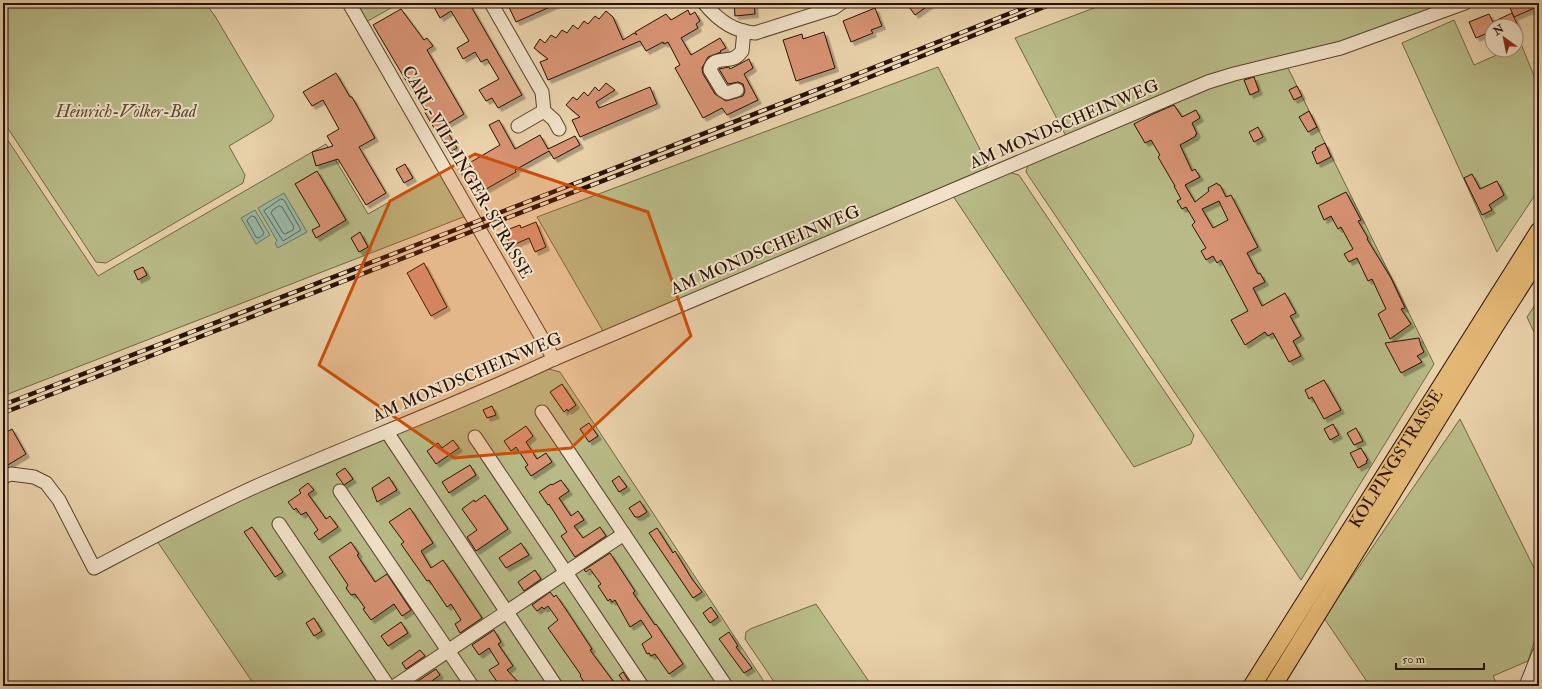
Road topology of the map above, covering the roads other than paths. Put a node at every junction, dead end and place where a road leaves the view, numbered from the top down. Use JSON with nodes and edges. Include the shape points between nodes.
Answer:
{"nodes":[{"id":1,"x":349,"y":3,"type":"edge"},
{"id":2,"x":491,"y":3,"type":"edge"},
{"id":3,"x":704,"y":3,"type":"edge"},
{"id":4,"x":841,"y":3,"type":"edge"},
{"id":5,"x":1465,"y":3,"type":"edge"},
{"id":6,"x":744,"y":31,"type":"junction"},
{"id":7,"x":736,"y":90,"type":"dead end"},
{"id":8,"x":544,"y":111,"type":"junction"},
{"id":9,"x":518,"y":126,"type":"dead end"},
{"id":10,"x":559,"y":129,"type":"dead end"},
{"id":11,"x":1539,"y":231,"type":"edge"},
{"id":12,"x":1539,"y":257,"type":"edge"},
{"id":13,"x":554,"y":359,"type":"junction"},
{"id":14,"x":542,"y":412,"type":"dead end"},
{"id":15,"x":387,"y":432,"type":"junction"},
{"id":16,"x":475,"y":437,"type":"dead end"},
{"id":17,"x":3,"y":477,"type":"edge"},
{"id":18,"x":340,"y":491,"type":"dead end"},
{"id":19,"x":279,"y":524,"type":"dead end"},
{"id":20,"x":624,"y":534,"type":"junction"},
{"id":21,"x":566,"y":572,"type":"junction"},
{"id":22,"x":506,"y":612,"type":"junction"},
{"id":23,"x":448,"y":651,"type":"junction"},
{"id":24,"x":1539,"y":653,"type":"edge"},
{"id":25,"x":388,"y":686,"type":"edge"},
{"id":26,"x":395,"y":686,"type":"edge"},
{"id":27,"x":472,"y":686,"type":"edge"},
{"id":28,"x":556,"y":686,"type":"edge"},
{"id":29,"x":642,"y":686,"type":"edge"},
{"id":30,"x":726,"y":686,"type":"edge"},
{"id":31,"x":1252,"y":686,"type":"edge"},
{"id":32,"x":1273,"y":686,"type":"edge"},
{"id":33,"x":1526,"y":686,"type":"edge"}],
"edges":[{"from":1,"to":13,"type":"street","name":"CARL-VILLINGER-STRASSE","via":[[446,177]]},
{"from":2,"to":8,"type":"street","via":[[542,92]]},
{"from":3,"to":6,"type":"street","via":[[726,24]]},
{"from":4,"to":6,"type":"street","via":[[834,8],[775,28],[755,33]]},
{"from":5,"to":13,"type":"street","name":"AM MONDSCHEINWEG","via":[[1341,48],[1208,82]]},
{"from":6,"to":7,"type":"street","via":[[742,51],[739,55],[733,59],[721,59],[711,66],[711,73],[722,90],[728,93]]},
{"from":8,"to":9,"type":"street"},
{"from":8,"to":10,"type":"street"},
{"from":11,"to":31,"type":"main road","name":"KOLPINGSTRASSE"},
{"from":12,"to":32,"type":"main road","name":"KOLPINGSTRASSE"},
{"from":13,"to":15,"type":"street","name":"AM MONDSCHEINWEG"},
{"from":14,"to":20,"type":"street"},
{"from":15,"to":17,"type":"street","name":"AM MONDSCHEINWEG","via":[[259,485],[94,568],[59,500],[46,483],[34,477],[11,474]]},
{"from":15,"to":22,"type":"street"},
{"from":16,"to":21,"type":"street"},
{"from":18,"to":23,"type":"street"},
{"from":19,"to":25,"type":"street"},
{"from":20,"to":21,"type":"street"},
{"from":20,"to":30,"type":"street"},
{"from":21,"to":22,"type":"street"},
{"from":21,"to":29,"type":"street"},
{"from":22,"to":23,"type":"street"},
{"from":22,"to":28,"type":"street"},
{"from":23,"to":26,"type":"street"},
{"from":23,"to":27,"type":"street"},
{"from":24,"to":33,"type":"street"}]}
